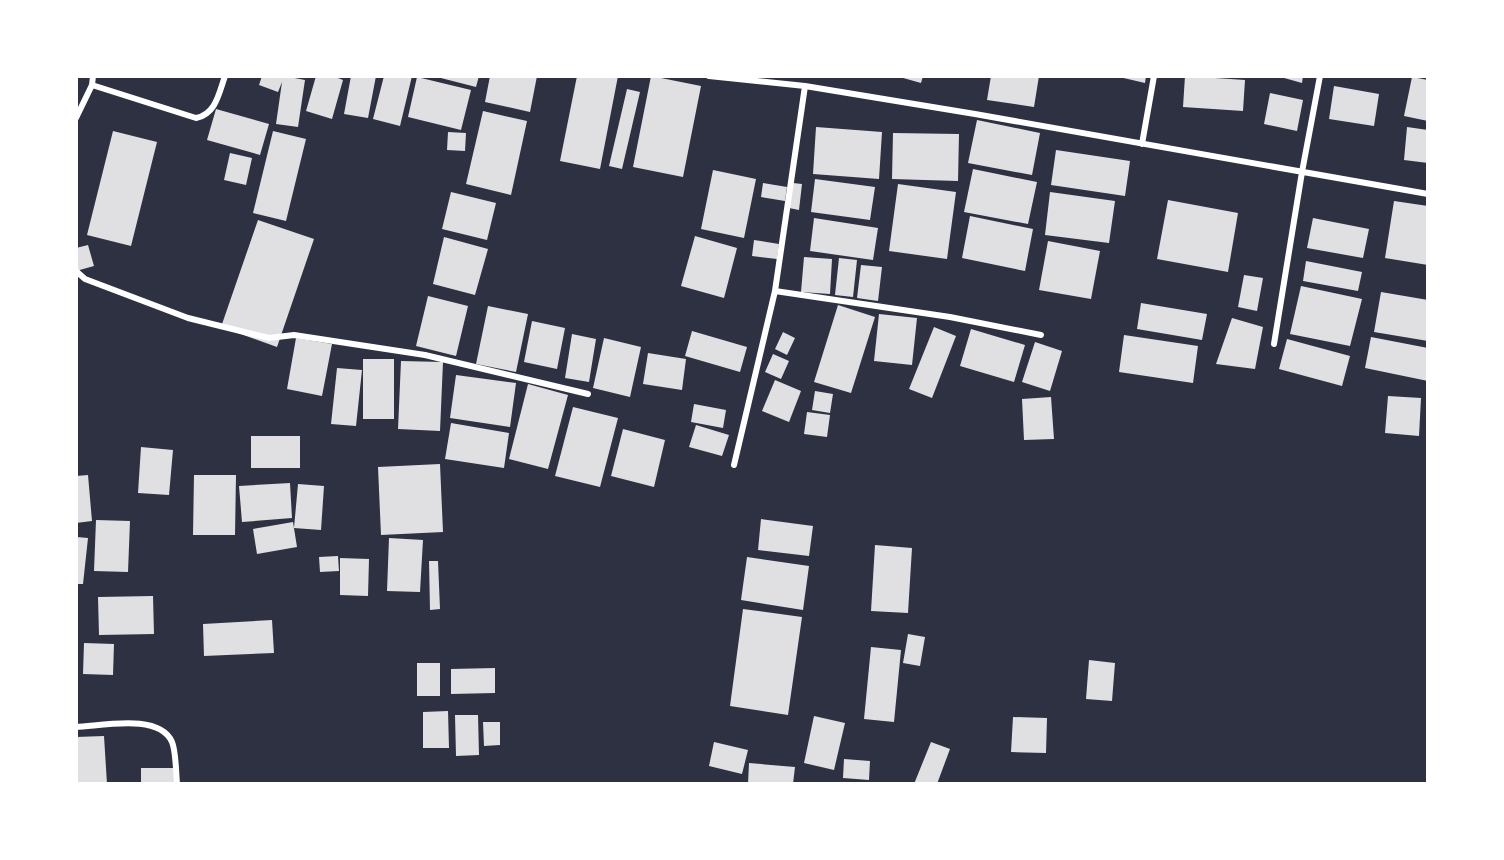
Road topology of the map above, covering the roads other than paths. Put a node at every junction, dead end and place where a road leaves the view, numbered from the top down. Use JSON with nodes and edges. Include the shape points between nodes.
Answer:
{"nodes":[{"id":1,"x":93,"y":76,"type":"edge"},
{"id":2,"x":225,"y":76,"type":"edge"},
{"id":3,"x":709,"y":76,"type":"edge"},
{"id":4,"x":1155,"y":76,"type":"edge"},
{"id":5,"x":1320,"y":76,"type":"edge"},
{"id":6,"x":92,"y":85,"type":"junction"},
{"id":7,"x":805,"y":86,"type":"junction"},
{"id":8,"x":76,"y":118,"type":"edge"},
{"id":9,"x":1142,"y":144,"type":"junction"},
{"id":10,"x":1302,"y":172,"type":"junction"},
{"id":11,"x":1428,"y":195,"type":"edge"},
{"id":12,"x":76,"y":271,"type":"edge"},
{"id":13,"x":775,"y":291,"type":"junction"},
{"id":14,"x":1041,"y":335,"type":"dead end"},
{"id":15,"x":1274,"y":344,"type":"dead end"},
{"id":16,"x":588,"y":394,"type":"dead end"},
{"id":17,"x":734,"y":465,"type":"dead end"},
{"id":18,"x":76,"y":727,"type":"edge"},
{"id":19,"x":177,"y":783,"type":"edge"}],
"edges":[{"from":1,"to":6,"type":"street"},
{"from":2,"to":6,"type":"street","via":[[212,112],[196,118]]},
{"from":3,"to":7,"type":"street"},
{"from":4,"to":9,"type":"street"},
{"from":5,"to":10,"type":"street"},
{"from":6,"to":8,"type":"street"},
{"from":7,"to":9,"type":"street"},
{"from":7,"to":13,"type":"street"},
{"from":9,"to":10,"type":"street"},
{"from":10,"to":11,"type":"street"},
{"from":10,"to":15,"type":"street"},
{"from":12,"to":16,"type":"street","via":[[85,279],[221,327],[269,338],[294,335],[425,355]]},
{"from":13,"to":14,"type":"street"},
{"from":13,"to":17,"type":"street"},
{"from":18,"to":19,"type":"street","via":[[148,723],[162,729],[172,742]]}]}
